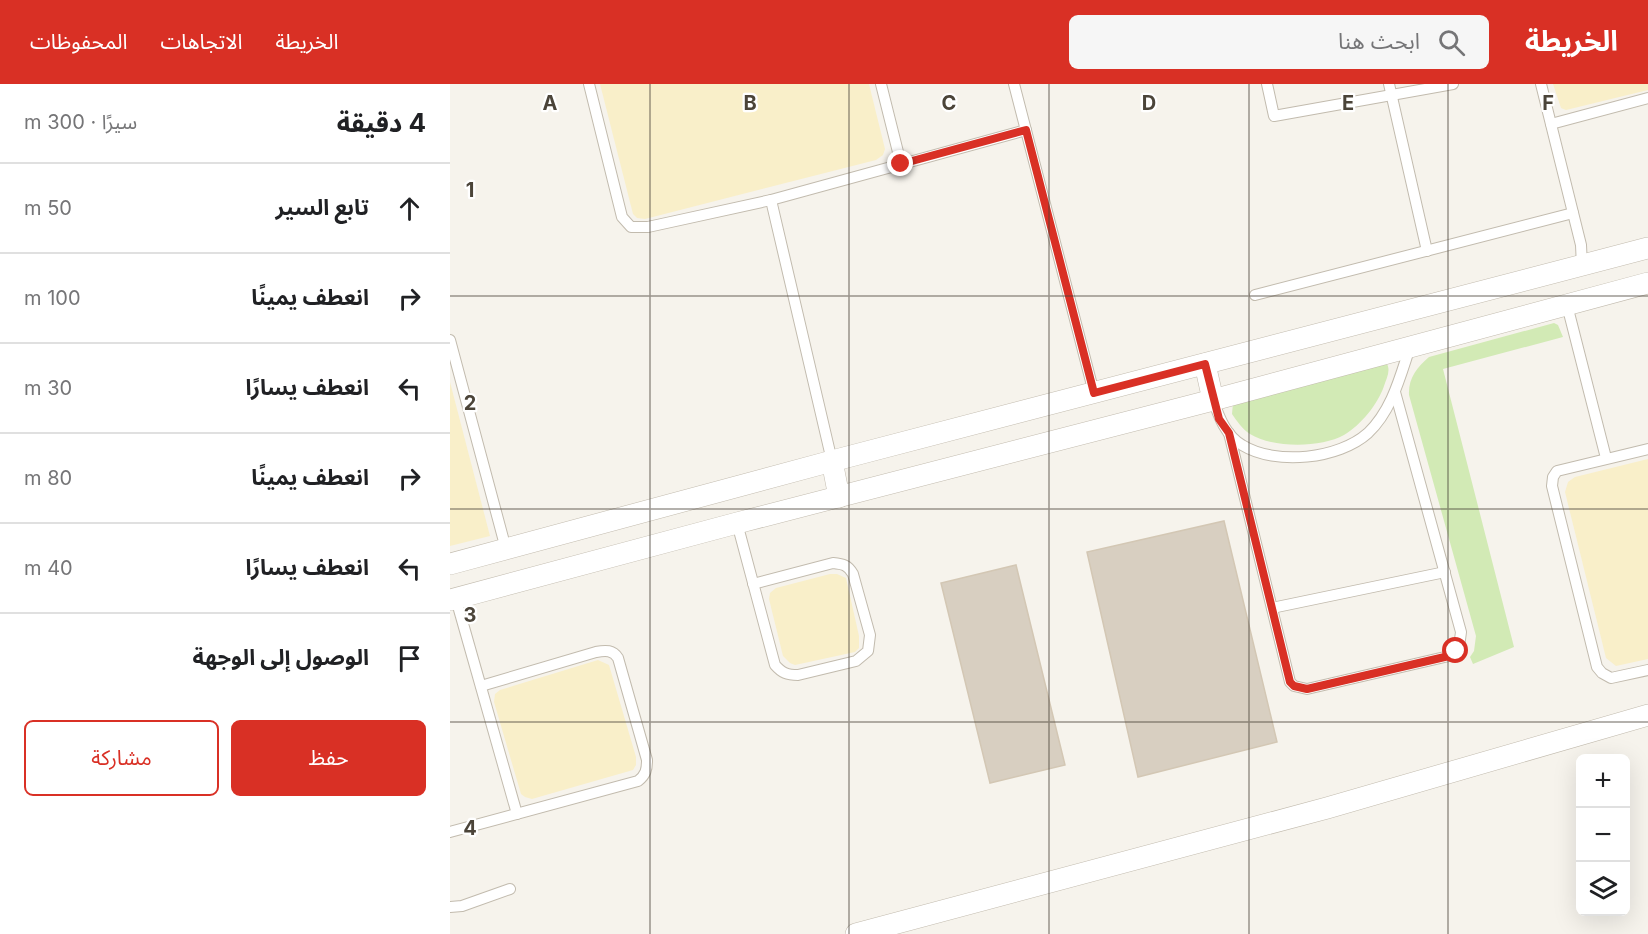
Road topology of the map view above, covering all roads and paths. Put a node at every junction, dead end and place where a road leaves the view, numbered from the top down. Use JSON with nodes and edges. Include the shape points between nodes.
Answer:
{"nodes":[{"id":1,"x":589,"y":84,"type":"edge"},
{"id":2,"x":880,"y":84,"type":"edge"},
{"id":3,"x":1014,"y":84,"type":"edge"},
{"id":4,"x":1267,"y":84,"type":"edge"},
{"id":5,"x":1453,"y":84,"type":"edge"},
{"id":6,"x":1541,"y":84,"type":"edge"},
{"id":7,"x":1391,"y":89,"type":"edge"},
{"id":8,"x":1648,"y":98,"type":"edge"},
{"id":9,"x":1551,"y":124,"type":"junction"},
{"id":10,"x":1026,"y":130,"type":"junction"},
{"id":11,"x":901,"y":164,"type":"junction"},
{"id":12,"x":771,"y":200,"type":"junction"},
{"id":13,"x":1573,"y":213,"type":"junction"},
{"id":14,"x":1648,"y":248,"type":"edge"},
{"id":15,"x":1427,"y":251,"type":"junction"},
{"id":16,"x":1582,"y":266,"type":"junction"},
{"id":17,"x":1648,"y":283,"type":"edge"},
{"id":18,"x":1255,"y":295,"type":"dead end"},
{"id":19,"x":1573,"y":303,"type":"junction"},
{"id":20,"x":1402,"y":313,"type":"junction"},
{"id":21,"x":450,"y":340,"type":"edge"},
{"id":22,"x":1410,"y":347,"type":"junction"},
{"id":23,"x":1205,"y":364,"type":"junction"},
{"id":24,"x":1395,"y":392,"type":"junction"},
{"id":25,"x":1094,"y":393,"type":"junction"},
{"id":26,"x":1213,"y":400,"type":"junction"},
{"id":27,"x":1229,"y":433,"type":"junction"},
{"id":28,"x":1648,"y":449,"type":"edge"},
{"id":29,"x":1606,"y":458,"type":"junction"},
{"id":30,"x":832,"y":461,"type":"junction"},
{"id":31,"x":839,"y":496,"type":"junction"},
{"id":32,"x":737,"y":523,"type":"junction"},
{"id":33,"x":506,"y":549,"type":"junction"},
{"id":34,"x":450,"y":564,"type":"edge"},
{"id":35,"x":1444,"y":572,"type":"junction"},
{"id":36,"x":753,"y":584,"type":"junction"},
{"id":37,"x":453,"y":599,"type":"edge"},
{"id":38,"x":1272,"y":608,"type":"junction"},
{"id":39,"x":1648,"y":670,"type":"edge"},
{"id":40,"x":481,"y":686,"type":"junction"},
{"id":41,"x":1648,"y":715,"type":"edge"},
{"id":42,"x":517,"y":813,"type":"junction"},
{"id":43,"x":450,"y":832,"type":"edge"},
{"id":44,"x":510,"y":889,"type":"dead end"},
{"id":45,"x":450,"y":907,"type":"edge"},
{"id":46,"x":856,"y":934,"type":"edge"}],
"edges":[{"from":1,"to":12,"type":"lane","via":[[622,217],[631,227],[648,227]]},
{"from":2,"to":11,"type":"lane"},
{"from":3,"to":10,"type":"lane"},
{"from":4,"to":7,"type":"lane","via":[[1274,116]]},
{"from":5,"to":7,"type":"lane"},
{"from":6,"to":9,"type":"lane"},
{"from":7,"to":15,"type":"lane"},
{"from":8,"to":9,"type":"lane"},
{"from":9,"to":13,"type":"lane"},
{"from":10,"to":11,"type":"lane"},
{"from":10,"to":25,"type":"lane"},
{"from":11,"to":12,"type":"lane"},
{"from":12,"to":30,"type":"lane"},
{"from":13,"to":15,"type":"lane"},
{"from":13,"to":16,"type":"lane"},
{"from":14,"to":16,"type":"street"},
{"from":15,"to":18,"type":"lane"},
{"from":16,"to":19,"type":"street"},
{"from":16,"to":20,"type":"street"},
{"from":17,"to":19,"type":"street"},
{"from":19,"to":22,"type":"street"},
{"from":19,"to":29,"type":"lane"},
{"from":20,"to":22,"type":"street"},
{"from":20,"to":23,"type":"street"},
{"from":21,"to":33,"type":"lane"},
{"from":22,"to":24,"type":"lane"},
{"from":22,"to":26,"type":"street"},
{"from":23,"to":25,"type":"street"},
{"from":23,"to":26,"type":"street"},
{"from":24,"to":27,"type":"lane","via":[[1368,432],[1340,450],[1323,455],[1257,452],[1241,445]]},
{"from":24,"to":35,"type":"lane"},
{"from":25,"to":30,"type":"street"},
{"from":26,"to":27,"type":"lane"},
{"from":26,"to":31,"type":"street"},
{"from":27,"to":38,"type":"lane"},
{"from":28,"to":29,"type":"lane"},
{"from":29,"to":39,"type":"lane","via":[[1557,471],[1552,486],[1597,667],[1611,678]]},
{"from":30,"to":31,"type":"street"},
{"from":30,"to":33,"type":"street"},
{"from":31,"to":32,"type":"street"},
{"from":32,"to":36,"type":"lane"},
{"from":32,"to":37,"type":"street"},
{"from":33,"to":34,"type":"street"},
{"from":35,"to":38,"type":"lane"},
{"from":35,"to":38,"type":"lane","via":[[1461,632],[1462,640],[1456,651],[1449,656],[1307,689],[1290,682]]},
{"from":36,"to":36,"type":"lane","via":[[775,665],[781,672],[798,675],[856,662],[868,651],[870,635],[849,567],[833,563]]},
{"from":37,"to":40,"type":"lane"},
{"from":40,"to":42,"type":"lane"},
{"from":40,"to":42,"type":"lane","via":[[604,651],[615,653],[622,669],[647,760],[643,778]]},
{"from":41,"to":46,"type":"street","via":[[1327,808]]},
{"from":42,"to":43,"type":"lane"},
{"from":44,"to":45,"type":"lane"}]}
